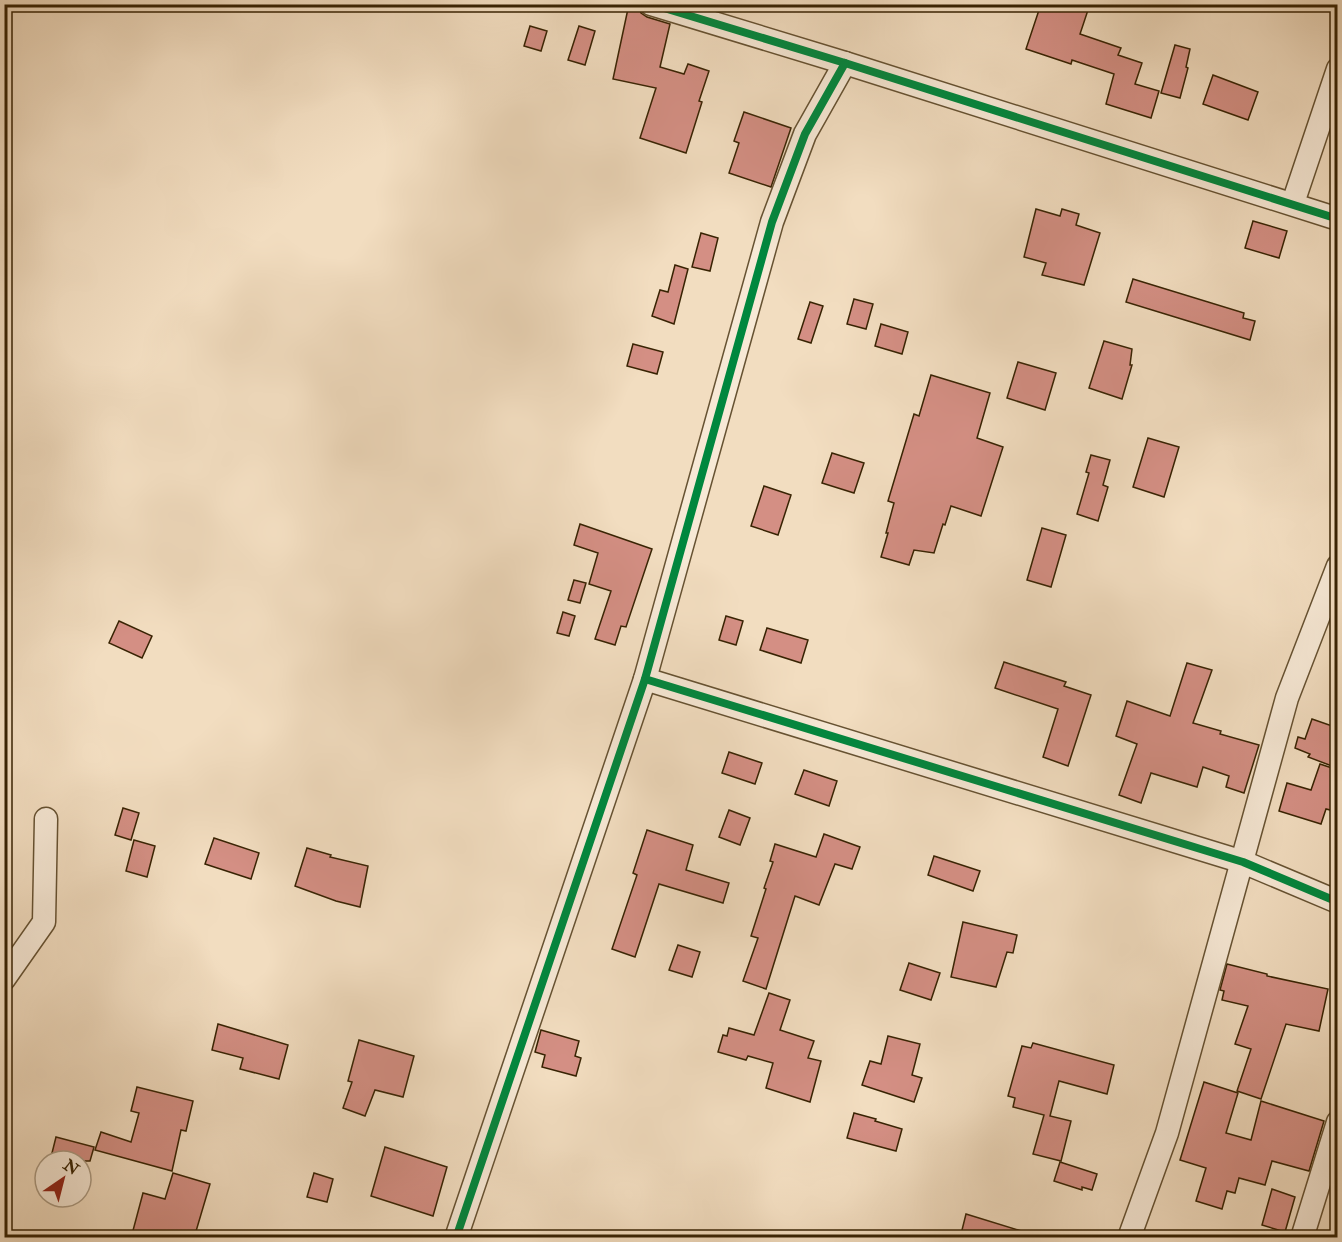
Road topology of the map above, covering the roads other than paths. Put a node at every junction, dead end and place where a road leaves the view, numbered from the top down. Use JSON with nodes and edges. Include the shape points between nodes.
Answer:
{"nodes":[{"id":1,"x":651,"y":4,"type":"edge"},
{"id":2,"x":845,"y":63,"type":"junction"},
{"id":3,"x":1338,"y":69,"type":"edge"},
{"id":4,"x":1293,"y":203,"type":"junction"},
{"id":5,"x":1338,"y":219,"type":"edge"},
{"id":6,"x":1338,"y":566,"type":"edge"},
{"id":7,"x":645,"y":679,"type":"junction"},
{"id":8,"x":46,"y":819,"type":"dead end"},
{"id":9,"x":1243,"y":862,"type":"junction"},
{"id":10,"x":1338,"y":902,"type":"edge"},
{"id":11,"x":4,"y":979,"type":"edge"},
{"id":12,"x":1338,"y":1122,"type":"edge"},
{"id":13,"x":456,"y":1238,"type":"edge"},
{"id":14,"x":1129,"y":1238,"type":"edge"},
{"id":15,"x":1302,"y":1238,"type":"edge"}],
"edges":[{"from":1,"to":2,"type":"street"},
{"from":2,"to":4,"type":"street"},
{"from":2,"to":7,"type":"street","via":[[805,134],[772,222]]},
{"from":3,"to":4,"type":"street"},
{"from":4,"to":5,"type":"street"},
{"from":6,"to":9,"type":"street","via":[[1287,698]]},
{"from":7,"to":9,"type":"street"},
{"from":7,"to":13,"type":"street"},
{"from":8,"to":11,"type":"street","via":[[44,922]]},
{"from":9,"to":10,"type":"street"},
{"from":9,"to":14,"type":"street","via":[[1167,1133]]},
{"from":12,"to":15,"type":"street"}]}
